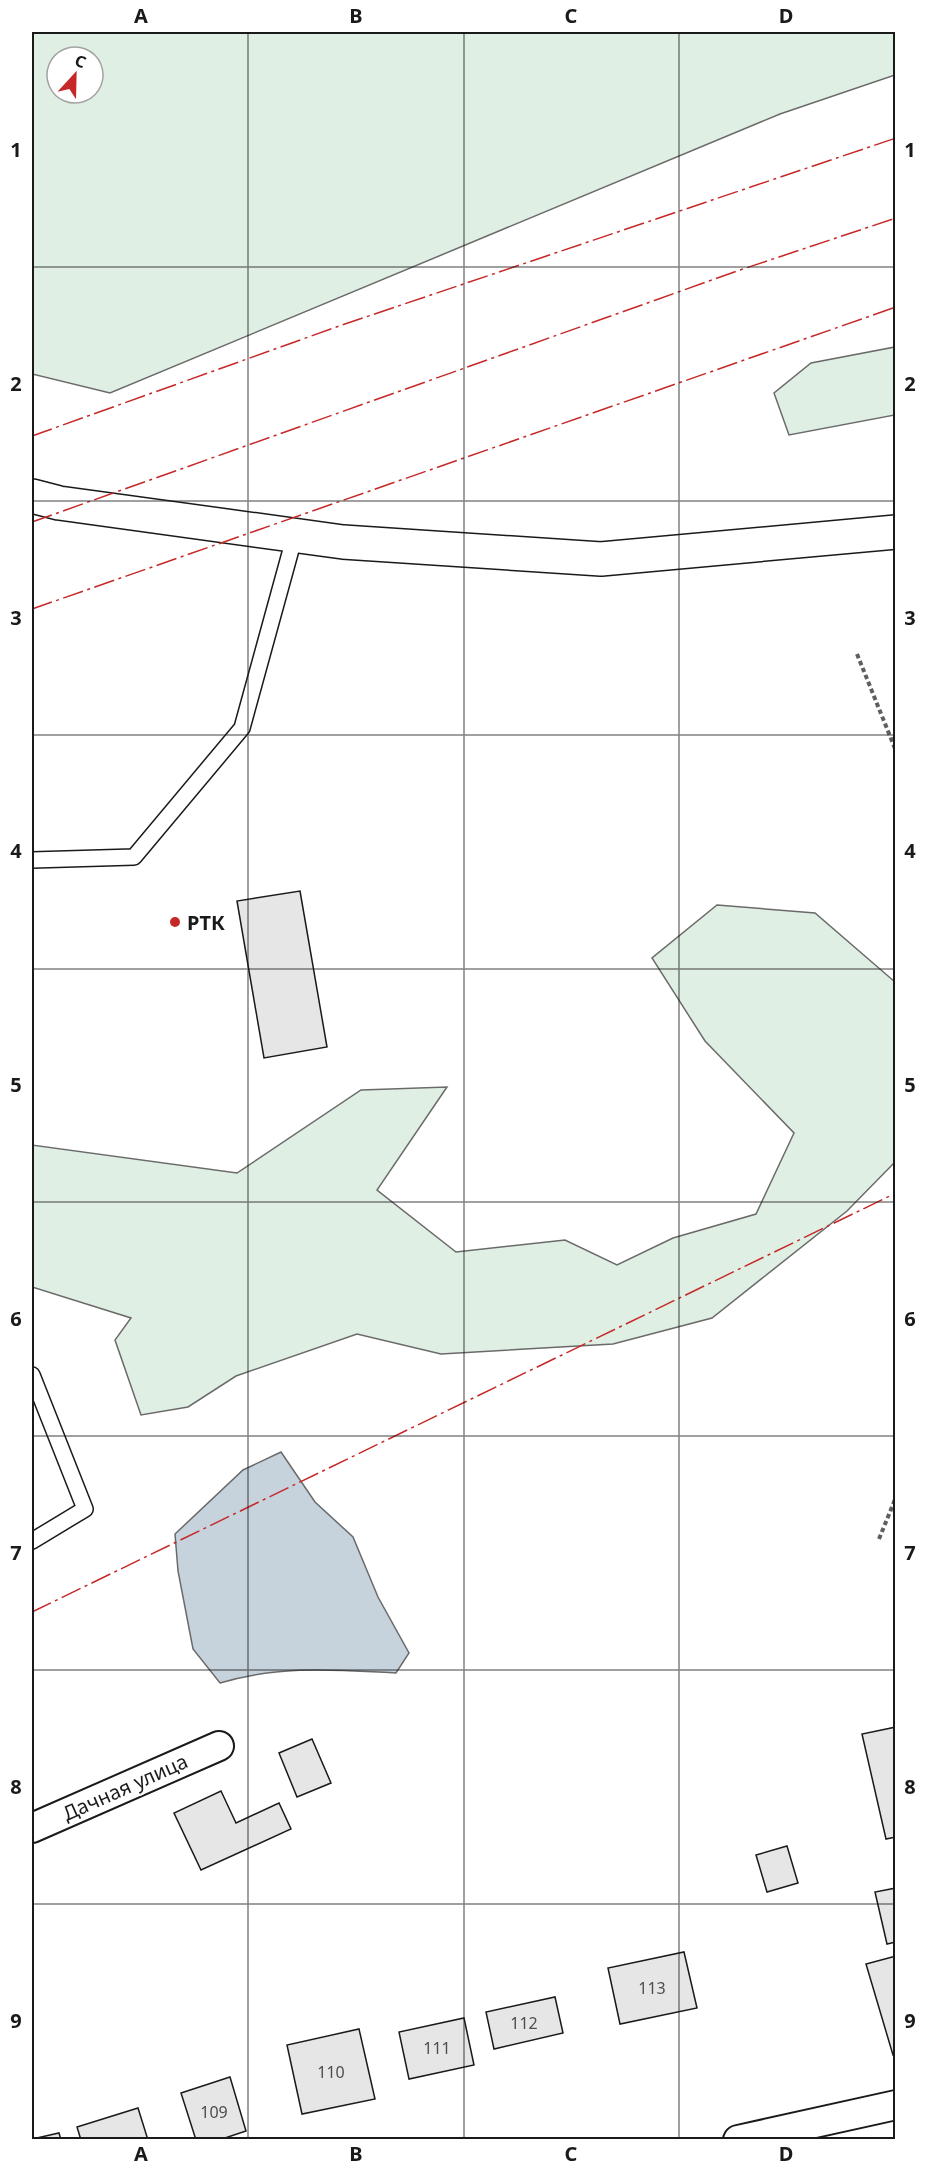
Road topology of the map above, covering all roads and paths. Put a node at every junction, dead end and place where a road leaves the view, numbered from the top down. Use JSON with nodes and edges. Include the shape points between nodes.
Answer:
{"nodes":[{"id":1,"x":32,"y":496,"type":"edge"},
{"id":2,"x":896,"y":532,"type":"edge"},
{"id":3,"x":295,"y":535,"type":"junction"},
{"id":4,"x":857,"y":654,"type":"dead end"},
{"id":5,"x":896,"y":751,"type":"edge"},
{"id":6,"x":32,"y":860,"type":"edge"},
{"id":7,"x":32,"y":1375,"type":"edge"},
{"id":8,"x":896,"y":1497,"type":"edge"},
{"id":9,"x":879,"y":1539,"type":"dead end"},
{"id":10,"x":32,"y":1541,"type":"edge"},
{"id":11,"x":219,"y":1746,"type":"dead end"},
{"id":12,"x":32,"y":1828,"type":"edge"},
{"id":13,"x":896,"y":2105,"type":"edge"},
{"id":14,"x":738,"y":2139,"type":"edge"}],
"edges":[{"from":1,"to":3,"type":"highway"},
{"from":2,"to":3,"type":"highway","via":[[601,559],[343,542]]},
{"from":3,"to":6,"type":"lane","via":[[242,728],[134,856]]},
{"from":4,"to":5,"type":"path"},
{"from":7,"to":10,"type":"lane","via":[[86,1509]]},
{"from":8,"to":9,"type":"path"},
{"from":11,"to":12,"type":"street","name":"Дачная улица"},
{"from":13,"to":14,"type":"street"}]}
